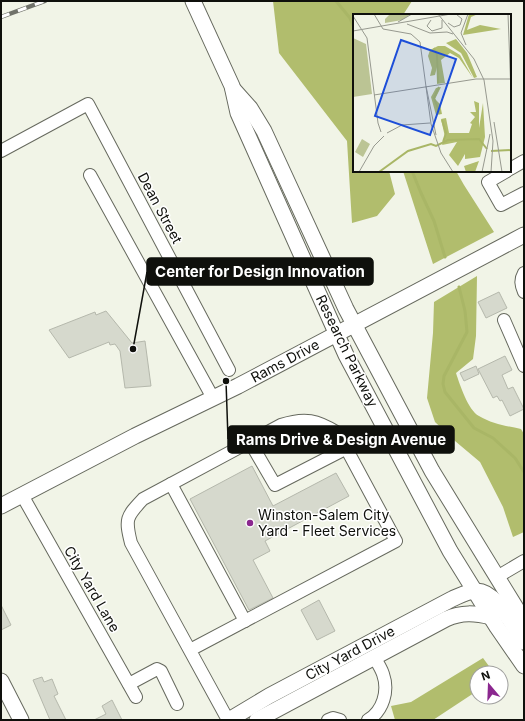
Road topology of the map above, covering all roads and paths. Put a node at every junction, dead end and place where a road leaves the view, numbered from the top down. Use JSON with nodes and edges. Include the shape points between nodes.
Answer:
{"nodes":[{"id":1,"x":193,"y":1,"type":"edge"},
{"id":2,"x":232,"y":86,"type":"junction"},
{"id":3,"x":1,"y":151,"type":"edge"},
{"id":4,"x":524,"y":162,"type":"edge"},
{"id":5,"x":511,"y":168,"type":"edge"},
{"id":6,"x":505,"y":172,"type":"edge"},
{"id":7,"x":90,"y":175,"type":"dead end"},
{"id":8,"x":524,"y":193,"type":"edge"},
{"id":9,"x":524,"y":234,"type":"edge"},
{"id":10,"x":524,"y":273,"type":"edge"},
{"id":11,"x":524,"y":292,"type":"edge"},
{"id":12,"x":504,"y":320,"type":"dead end"},
{"id":13,"x":355,"y":324,"type":"junction"},
{"id":14,"x":337,"y":334,"type":"junction"},
{"id":15,"x":524,"y":366,"type":"edge"},
{"id":16,"x":229,"y":370,"type":"dead end"},
{"id":17,"x":213,"y":398,"type":"junction"},
{"id":18,"x":250,"y":442,"type":"junction"},
{"id":19,"x":346,"y":448,"type":"junction"},
{"id":20,"x":171,"y":484,"type":"junction"},
{"id":21,"x":22,"y":495,"type":"junction"},
{"id":22,"x":1,"y":506,"type":"edge"},
{"id":23,"x":524,"y":561,"type":"edge"},
{"id":24,"x":496,"y":577,"type":"junction"},
{"id":25,"x":474,"y":590,"type":"junction"},
{"id":26,"x":491,"y":617,"type":"junction"},
{"id":27,"x":245,"y":621,"type":"junction"},
{"id":28,"x":524,"y":621,"type":"edge"},
{"id":29,"x":524,"y":642,"type":"edge"},
{"id":30,"x":190,"y":650,"type":"junction"},
{"id":31,"x":374,"y":657,"type":"junction"},
{"id":32,"x":524,"y":666,"type":"edge"},
{"id":33,"x":1,"y":681,"type":"edge"},
{"id":34,"x":129,"y":684,"type":"junction"},
{"id":35,"x":136,"y":697,"type":"dead end"},
{"id":36,"x":177,"y":704,"type":"dead end"},
{"id":37,"x":21,"y":720,"type":"edge"},
{"id":38,"x":228,"y":720,"type":"edge"},
{"id":39,"x":257,"y":720,"type":"edge"},
{"id":40,"x":328,"y":720,"type":"edge"},
{"id":41,"x":340,"y":720,"type":"edge"},
{"id":42,"x":368,"y":720,"type":"edge"}],
"edges":[{"from":1,"to":2,"type":"main road","name":"Research Parkway"},
{"from":2,"to":13,"type":"main road","name":"Research Parkway","via":[[267,135]]},
{"from":2,"to":14,"type":"main road","name":"Research Parkway","via":[[238,113]]},
{"from":3,"to":16,"type":"street","name":"Dean Street","via":[[88,104]]},
{"from":4,"to":5,"type":"street"},
{"from":6,"to":8,"type":"street","via":[[488,182],[501,205]]},
{"from":7,"to":17,"type":"street"},
{"from":9,"to":13,"type":"main road","name":"Rams Drive"},
{"from":10,"to":11,"type":"street","via":[[521,284]]},
{"from":12,"to":15,"type":"street"},
{"from":13,"to":14,"type":"main road","name":"Rams Drive"},
{"from":13,"to":24,"type":"main road","name":"Research Parkway","via":[[432,471]]},
{"from":14,"to":17,"type":"main road","name":"Rams Drive"},
{"from":14,"to":25,"type":"main road","name":"Research Parkway","via":[[450,551]]},
{"from":17,"to":21,"type":"main road","name":"Rams Drive"},
{"from":18,"to":19,"type":"street","via":[[288,423],[311,421],[325,425],[338,434]]},
{"from":18,"to":19,"type":"street","via":[[274,485]]},
{"from":18,"to":20,"type":"street"},
{"from":19,"to":27,"type":"street","via":[[396,541]]},
{"from":20,"to":27,"type":"street"},
{"from":20,"to":30,"type":"street","via":[[143,499],[128,516],[127,528],[131,543]]},
{"from":21,"to":22,"type":"main road","name":"Rams Drive"},
{"from":21,"to":34,"type":"street","name":"City Yard Lane"},
{"from":23,"to":24,"type":"street"},
{"from":24,"to":28,"type":"main road","name":"Research Parkway"},
{"from":25,"to":26,"type":"main road","name":"Research Parkway"},
{"from":25,"to":29,"type":"main road","via":[[493,598]]},
{"from":25,"to":38,"type":"main road","name":"City Yard Drive","via":[[452,599]]},
{"from":26,"to":31,"type":"main road","name":"City Yard Drive","via":[[475,613],[457,615]]},
{"from":26,"to":32,"type":"main road","name":"Research Parkway"},
{"from":27,"to":30,"type":"street"},
{"from":30,"to":38,"type":"street"},
{"from":31,"to":39,"type":"main road","name":"City Yard Drive"},
{"from":31,"to":42,"type":"street","via":[[383,675],[384,701],[378,712]]},
{"from":33,"to":37,"type":"main road"},
{"from":34,"to":35,"type":"street","name":"City Yard Lane"},
{"from":34,"to":36,"type":"street","via":[[157,669],[161,671]]},
{"from":40,"to":41,"type":"street"}]}
